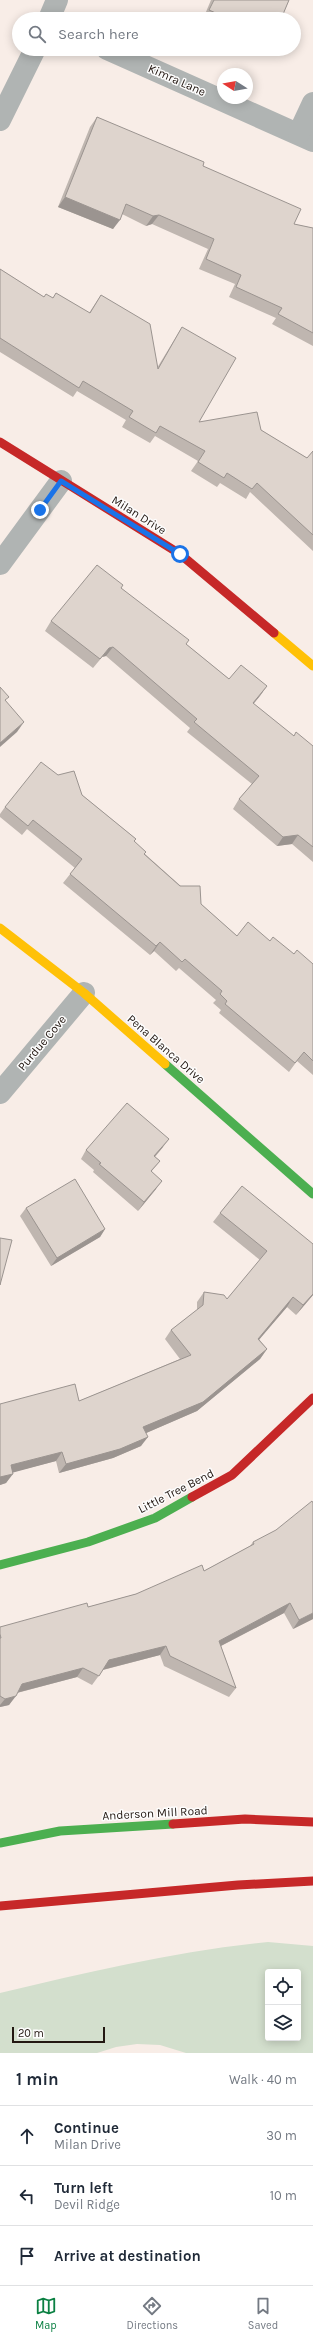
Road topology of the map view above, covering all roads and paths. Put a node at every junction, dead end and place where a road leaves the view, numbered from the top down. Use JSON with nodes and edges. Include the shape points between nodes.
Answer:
{"nodes":[{"id":1,"x":57,"y":0,"type":"edge"},
{"id":2,"x":53,"y":12,"type":"edge"},
{"id":3,"x":32,"y":56,"type":"edge"},
{"id":4,"x":123,"y":56,"type":"edge"},
{"id":5,"x":313,"y":103,"type":"edge"},
{"id":6,"x":0,"y":120,"type":"edge"},
{"id":7,"x":306,"y":137,"type":"edge"},
{"id":8,"x":0,"y":442,"type":"edge"},
{"id":9,"x":61,"y":481,"type":"junction"},
{"id":10,"x":0,"y":564,"type":"edge"},
{"id":11,"x":313,"y":666,"type":"edge"},
{"id":12,"x":0,"y":928,"type":"edge"},
{"id":13,"x":84,"y":993,"type":"junction"},
{"id":14,"x":0,"y":1093,"type":"edge"},
{"id":15,"x":313,"y":1194,"type":"edge"},
{"id":16,"x":313,"y":1398,"type":"edge"},
{"id":17,"x":0,"y":1565,"type":"edge"},
{"id":18,"x":313,"y":1822,"type":"edge"},
{"id":19,"x":0,"y":1843,"type":"edge"},
{"id":20,"x":313,"y":1881,"type":"edge"},
{"id":21,"x":0,"y":1906,"type":"edge"}],
"edges":[{"from":1,"to":2,"type":"street"},
{"from":3,"to":6,"type":"street"},
{"from":4,"to":7,"type":"street","name":"Kimra Lane"},
{"from":5,"to":7,"type":"street"},
{"from":8,"to":9,"type":"street","name":"Milan Drive"},
{"from":9,"to":10,"type":"street"},
{"from":9,"to":11,"type":"street","name":"Milan Drive","via":[[180,554]]},
{"from":12,"to":13,"type":"street","name":"Pena Blanca Drive"},
{"from":13,"to":14,"type":"street","name":"Purdue Cove"},
{"from":13,"to":15,"type":"street","name":"Pena Blanca Drive"},
{"from":16,"to":17,"type":"street","name":"Little Tree Bend","via":[[232,1475],[155,1518],[88,1542]]},
{"from":18,"to":19,"type":"street","name":"Anderson Mill Road","via":[[245,1819],[60,1830]]},
{"from":20,"to":21,"type":"street","via":[[231,1885]]}]}
